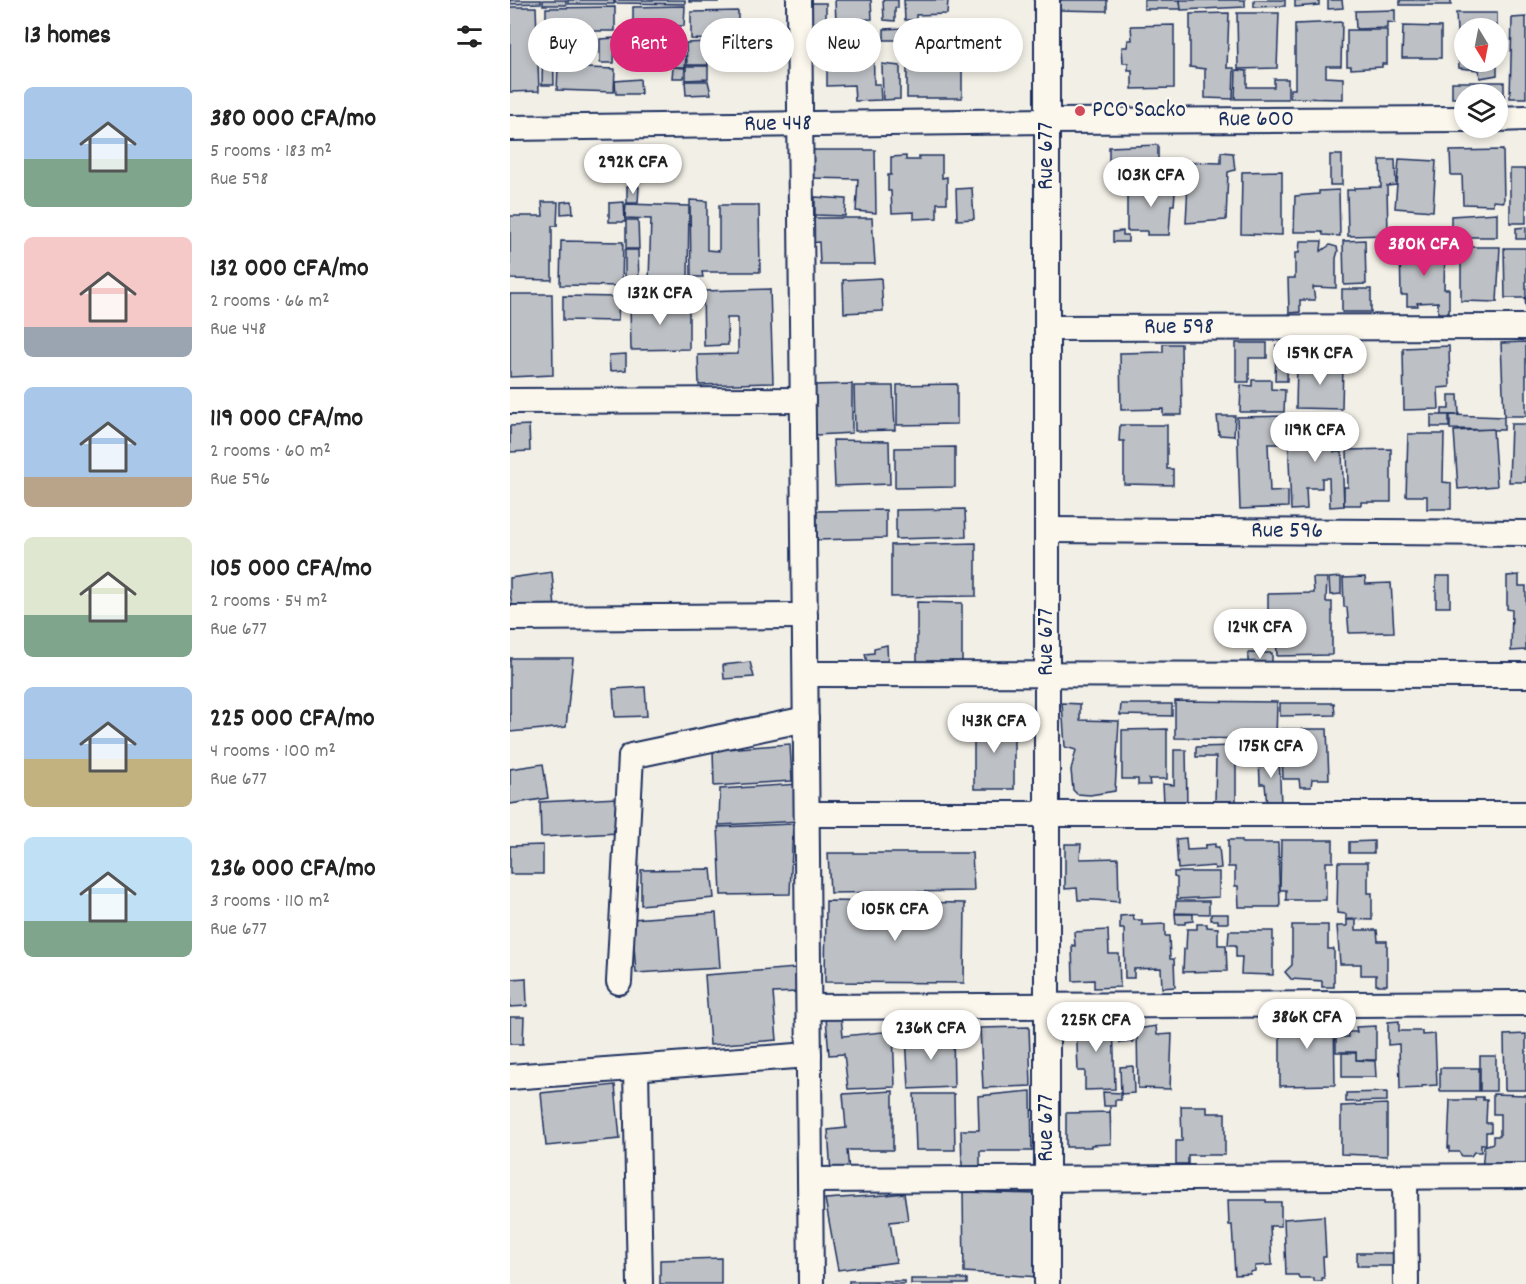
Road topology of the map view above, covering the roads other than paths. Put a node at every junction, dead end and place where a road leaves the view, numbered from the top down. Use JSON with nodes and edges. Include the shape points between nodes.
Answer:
{"nodes":[{"id":1,"x":799,"y":0,"type":"edge"},
{"id":2,"x":1047,"y":0,"type":"edge"},
{"id":3,"x":1508,"y":118,"type":"edge"},
{"id":4,"x":1526,"y":118,"type":"edge"},
{"id":5,"x":1454,"y":119,"type":"edge"},
{"id":6,"x":1047,"y":120,"type":"junction"},
{"id":7,"x":801,"y":124,"type":"junction"},
{"id":8,"x":510,"y":128,"type":"edge"},
{"id":9,"x":1526,"y":327,"type":"edge"},
{"id":10,"x":1047,"y":328,"type":"junction"},
{"id":11,"x":803,"y":400,"type":"junction"},
{"id":12,"x":510,"y":401,"type":"edge"},
{"id":13,"x":1047,"y":530,"type":"junction"},
{"id":14,"x":1526,"y":533,"type":"edge"},
{"id":15,"x":805,"y":616,"type":"junction"},
{"id":16,"x":510,"y":618,"type":"edge"},
{"id":17,"x":806,"y":674,"type":"junction"},
{"id":18,"x":1047,"y":674,"type":"junction"},
{"id":19,"x":1526,"y":675,"type":"edge"},
{"id":20,"x":806,"y":719,"type":"junction"},
{"id":21,"x":807,"y":814,"type":"junction"},
{"id":22,"x":1047,"y":814,"type":"junction"},
{"id":23,"x":1526,"y":814,"type":"edge"},
{"id":24,"x":619,"y":982,"type":"dead end"},
{"id":25,"x":1526,"y":1003,"type":"edge"},
{"id":26,"x":1047,"y":1006,"type":"junction"},
{"id":27,"x":809,"y":1007,"type":"junction"},
{"id":28,"x":809,"y":1055,"type":"junction"},
{"id":29,"x":636,"y":1068,"type":"junction"},
{"id":30,"x":510,"y":1077,"type":"edge"},
{"id":31,"x":1526,"y":1176,"type":"edge"},
{"id":32,"x":1405,"y":1177,"type":"junction"},
{"id":33,"x":1047,"y":1178,"type":"junction"},
{"id":34,"x":810,"y":1179,"type":"junction"},
{"id":35,"x":640,"y":1284,"type":"edge"},
{"id":36,"x":811,"y":1284,"type":"edge"},
{"id":37,"x":1047,"y":1284,"type":"edge"},
{"id":38,"x":1406,"y":1284,"type":"edge"}],
"edges":[{"from":1,"to":7,"type":"street"},
{"from":2,"to":6,"type":"street","name":"Rue 677"},
{"from":3,"to":4,"type":"street"},
{"from":5,"to":6,"type":"street","name":"Rue 600"},
{"from":6,"to":7,"type":"street","name":"Rue 448"},
{"from":6,"to":10,"type":"street","name":"Rue 677"},
{"from":7,"to":8,"type":"street","name":"Rue 448"},
{"from":7,"to":11,"type":"street"},
{"from":9,"to":10,"type":"street","name":"Rue 598"},
{"from":10,"to":13,"type":"street","name":"Rue 677"},
{"from":11,"to":12,"type":"street"},
{"from":11,"to":15,"type":"street"},
{"from":13,"to":14,"type":"street","name":"Rue 596"},
{"from":13,"to":18,"type":"street","name":"Rue 677"},
{"from":15,"to":16,"type":"street"},
{"from":15,"to":17,"type":"street"},
{"from":17,"to":18,"type":"street"},
{"from":17,"to":20,"type":"street"},
{"from":18,"to":19,"type":"street"},
{"from":18,"to":22,"type":"street","name":"Rue 677"},
{"from":20,"to":21,"type":"street"},
{"from":20,"to":24,"type":"street","via":[[631,756]]},
{"from":21,"to":22,"type":"street"},
{"from":21,"to":27,"type":"street"},
{"from":22,"to":23,"type":"street"},
{"from":22,"to":26,"type":"street","name":"Rue 677"},
{"from":25,"to":26,"type":"street"},
{"from":26,"to":27,"type":"street"},
{"from":26,"to":33,"type":"street","name":"Rue 677"},
{"from":27,"to":28,"type":"street"},
{"from":28,"to":29,"type":"street"},
{"from":28,"to":34,"type":"street"},
{"from":29,"to":30,"type":"street"},
{"from":29,"to":35,"type":"street"},
{"from":31,"to":32,"type":"street"},
{"from":32,"to":33,"type":"street"},
{"from":32,"to":38,"type":"street"},
{"from":33,"to":34,"type":"street"},
{"from":33,"to":37,"type":"street","name":"Rue 677"},
{"from":34,"to":36,"type":"street"}]}
